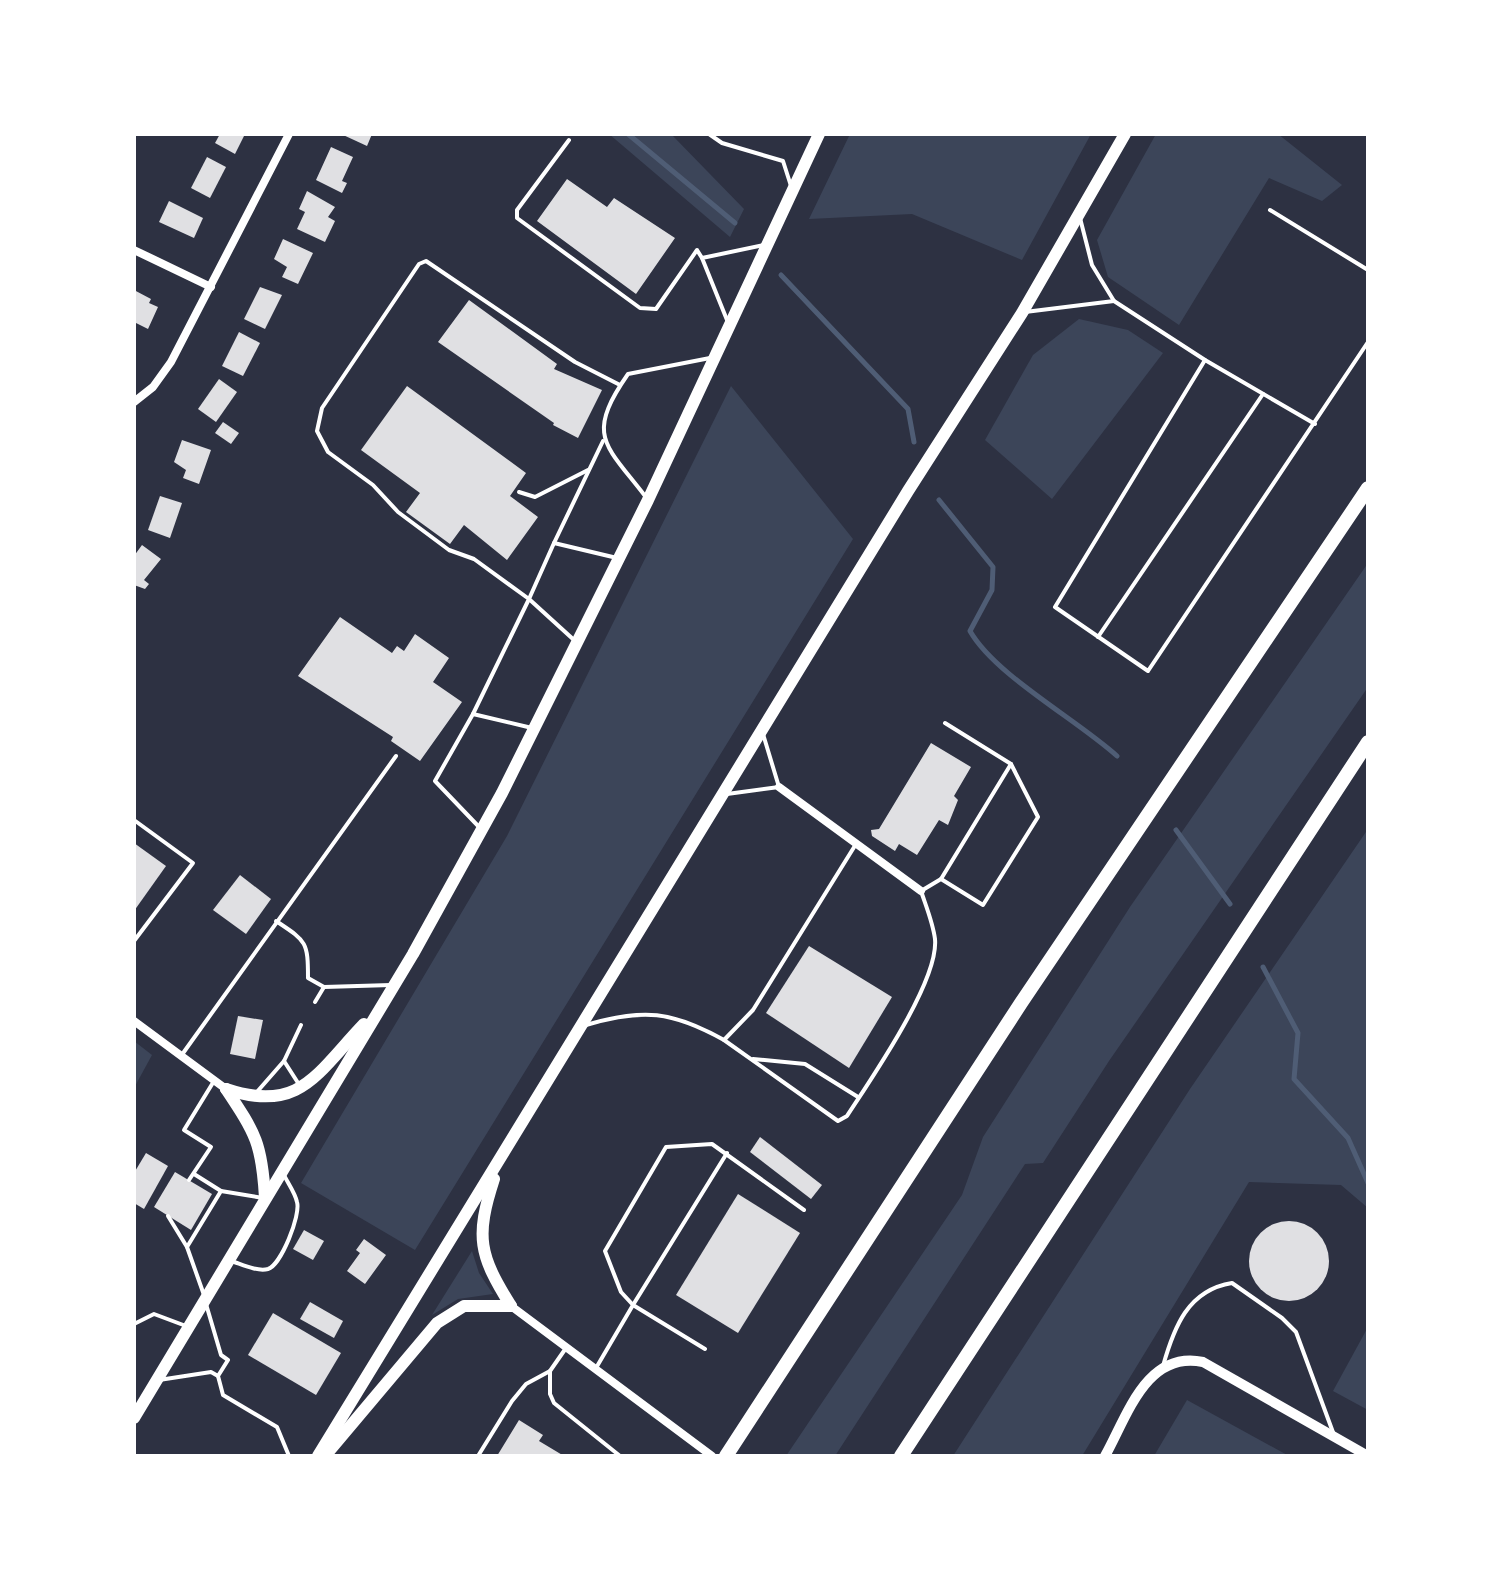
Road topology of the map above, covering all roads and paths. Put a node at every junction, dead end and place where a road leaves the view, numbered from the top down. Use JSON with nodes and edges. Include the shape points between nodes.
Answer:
{"nodes":[{"id":1,"x":289,"y":134,"type":"edge"},
{"id":2,"x":709,"y":134,"type":"edge"},
{"id":3,"x":819,"y":134,"type":"edge"},
{"id":4,"x":1125,"y":134,"type":"edge"},
{"id":5,"x":1133,"y":134,"type":"edge"},
{"id":6,"x":569,"y":140,"type":"dead end"},
{"id":7,"x":1093,"y":190,"type":"junction"},
{"id":8,"x":793,"y":191,"type":"junction"},
{"id":9,"x":1270,"y":210,"type":"dead end"},
{"id":10,"x":1079,"y":215,"type":"junction"},
{"id":11,"x":767,"y":245,"type":"junction"},
{"id":12,"x":134,"y":250,"type":"edge"},
{"id":13,"x":702,"y":258,"type":"junction"},
{"id":14,"x":1368,"y":270,"type":"edge"},
{"id":15,"x":211,"y":287,"type":"junction"},
{"id":16,"x":1114,"y":301,"type":"junction"},
{"id":17,"x":1022,"y":313,"type":"junction"},
{"id":18,"x":728,"y":325,"type":"junction"},
{"id":19,"x":1368,"y":342,"type":"edge"},
{"id":20,"x":713,"y":358,"type":"junction"},
{"id":21,"x":1205,"y":360,"type":"junction"},
{"id":22,"x":620,"y":385,"type":"junction"},
{"id":23,"x":1263,"y":394,"type":"junction"},
{"id":24,"x":134,"y":402,"type":"edge"},
{"id":25,"x":1315,"y":424,"type":"junction"},
{"id":26,"x":603,"y":441,"type":"junction"},
{"id":27,"x":590,"y":469,"type":"junction"},
{"id":28,"x":1368,"y":488,"type":"edge"},
{"id":29,"x":519,"y":492,"type":"dead end"},
{"id":30,"x":648,"y":500,"type":"junction"},
{"id":31,"x":554,"y":543,"type":"junction"},
{"id":32,"x":620,"y":559,"type":"junction"},
{"id":33,"x":529,"y":599,"type":"junction"},
{"id":34,"x":1098,"y":637,"type":"junction"},
{"id":35,"x":578,"y":643,"type":"junction"},
{"id":36,"x":473,"y":714,"type":"junction"},
{"id":37,"x":945,"y":723,"type":"dead end"},
{"id":38,"x":535,"y":729,"type":"junction"},
{"id":39,"x":761,"y":730,"type":"junction"},
{"id":40,"x":1368,"y":742,"type":"edge"},
{"id":41,"x":396,"y":756,"type":"dead end"},
{"id":42,"x":1011,"y":764,"type":"junction"},
{"id":43,"x":779,"y":787,"type":"junction"},
{"id":44,"x":721,"y":795,"type":"junction"},
{"id":45,"x":134,"y":820,"type":"edge"},
{"id":46,"x":482,"y":830,"type":"junction"},
{"id":47,"x":856,"y":844,"type":"junction"},
{"id":48,"x":941,"y":879,"type":"junction"},
{"id":49,"x":921,"y":891,"type":"junction"},
{"id":50,"x":276,"y":921,"type":"junction"},
{"id":51,"x":134,"y":941,"type":"edge"},
{"id":52,"x":393,"y":985,"type":"junction"},
{"id":53,"x":324,"y":987,"type":"junction"},
{"id":54,"x":315,"y":1002,"type":"dead end"},
{"id":55,"x":380,"y":1008,"type":"junction"},
{"id":56,"x":134,"y":1021,"type":"edge"},
{"id":57,"x":301,"y":1025,"type":"dead end"},
{"id":58,"x":580,"y":1027,"type":"junction"},
{"id":59,"x":724,"y":1040,"type":"junction"},
{"id":60,"x":181,"y":1056,"type":"junction"},
{"id":61,"x":751,"y":1059,"type":"junction"},
{"id":62,"x":284,"y":1061,"type":"junction"},
{"id":63,"x":214,"y":1081,"type":"junction"},
{"id":64,"x":301,"y":1087,"type":"junction"},
{"id":65,"x":226,"y":1089,"type":"junction"},
{"id":66,"x":859,"y":1097,"type":"junction"},
{"id":67,"x":252,"y":1098,"type":"junction"},
{"id":68,"x":727,"y":1153,"type":"junction"},
{"id":69,"x":502,"y":1157,"type":"junction"},
{"id":70,"x":282,"y":1171,"type":"junction"},
{"id":71,"x":194,"y":1174,"type":"junction"},
{"id":72,"x":189,"y":1180,"type":"dead end"},
{"id":73,"x":221,"y":1191,"type":"junction"},
{"id":74,"x":265,"y":1198,"type":"junction"},
{"id":75,"x":804,"y":1210,"type":"dead end"},
{"id":76,"x":168,"y":1216,"type":"dead end"},
{"id":77,"x":187,"y":1247,"type":"junction"},
{"id":78,"x":228,"y":1261,"type":"junction"},
{"id":79,"x":205,"y":1298,"type":"junction"},
{"id":80,"x":633,"y":1305,"type":"junction"},
{"id":81,"x":511,"y":1306,"type":"junction"},
{"id":82,"x":134,"y":1324,"type":"edge"},
{"id":83,"x":188,"y":1326,"type":"junction"},
{"id":84,"x":566,"y":1348,"type":"junction"},
{"id":85,"x":705,"y":1349,"type":"dead end"},
{"id":86,"x":1163,"y":1367,"type":"junction"},
{"id":87,"x":595,"y":1370,"type":"junction"},
{"id":88,"x":550,"y":1371,"type":"junction"},
{"id":89,"x":218,"y":1376,"type":"junction"},
{"id":90,"x":156,"y":1381,"type":"junction"},
{"id":91,"x":134,"y":1418,"type":"edge"},
{"id":92,"x":1335,"y":1437,"type":"junction"},
{"id":93,"x":289,"y":1456,"type":"edge"},
{"id":94,"x":318,"y":1456,"type":"edge"},
{"id":95,"x":325,"y":1456,"type":"edge"},
{"id":96,"x":478,"y":1456,"type":"edge"},
{"id":97,"x":620,"y":1456,"type":"edge"},
{"id":98,"x":712,"y":1456,"type":"edge"},
{"id":99,"x":726,"y":1456,"type":"edge"},
{"id":100,"x":901,"y":1456,"type":"edge"},
{"id":101,"x":1105,"y":1456,"type":"edge"},
{"id":102,"x":1368,"y":1456,"type":"edge"}],
"edges":[{"from":1,"to":15,"type":"street"},
{"from":2,"to":8,"type":"lane","via":[[783,161]]},
{"from":3,"to":8,"type":"highway"},
{"from":4,"to":7,"type":"highway"},
{"from":5,"to":7,"type":"highway"},
{"from":6,"to":13,"type":"lane","via":[[517,210],[517,218],[640,308],[656,309],[697,250]]},
{"from":7,"to":10,"type":"highway"},
{"from":8,"to":11,"type":"highway"},
{"from":9,"to":14,"type":"lane"},
{"from":10,"to":16,"type":"lane","via":[[1092,265]]},
{"from":10,"to":17,"type":"highway"},
{"from":11,"to":13,"type":"lane"},
{"from":11,"to":18,"type":"highway"},
{"from":12,"to":15,"type":"street"},
{"from":13,"to":18,"type":"lane"},
{"from":15,"to":24,"type":"street","via":[[171,362]]},
{"from":16,"to":17,"type":"lane"},
{"from":16,"to":21,"type":"lane"},
{"from":17,"to":39,"type":"highway"},
{"from":18,"to":20,"type":"highway"},
{"from":19,"to":25,"type":"lane"},
{"from":20,"to":22,"type":"lane","via":[[636,370]]},
{"from":20,"to":30,"type":"highway"},
{"from":21,"to":23,"type":"lane"},
{"from":21,"to":34,"type":"lane","via":[[1055,607]]},
{"from":22,"to":26,"type":"lane","via":[[604,418]]},
{"from":22,"to":33,"type":"lane","via":[[575,362],[426,261],[419,264],[318,418],[317,431],[328,452],[449,550],[474,559]]},
{"from":23,"to":25,"type":"lane"},
{"from":23,"to":34,"type":"lane"},
{"from":25,"to":34,"type":"lane","via":[[1148,671]]},
{"from":26,"to":27,"type":"lane"},
{"from":26,"to":30,"type":"lane"},
{"from":27,"to":29,"type":"lane","via":[[535,497]]},
{"from":27,"to":31,"type":"lane"},
{"from":28,"to":99,"type":"highway","via":[[1021,1003]]},
{"from":30,"to":32,"type":"highway"},
{"from":31,"to":32,"type":"lane"},
{"from":31,"to":33,"type":"lane"},
{"from":32,"to":35,"type":"highway"},
{"from":33,"to":35,"type":"lane"},
{"from":33,"to":36,"type":"lane"},
{"from":35,"to":38,"type":"highway"},
{"from":36,"to":38,"type":"lane"},
{"from":36,"to":46,"type":"lane","via":[[435,781]]},
{"from":37,"to":42,"type":"lane"},
{"from":38,"to":46,"type":"highway"},
{"from":39,"to":43,"type":"lane"},
{"from":39,"to":44,"type":"highway"},
{"from":40,"to":100,"type":"highway"},
{"from":41,"to":50,"type":"lane"},
{"from":42,"to":48,"type":"lane"},
{"from":42,"to":48,"type":"lane","via":[[1038,817],[983,905]]},
{"from":43,"to":44,"type":"lane"},
{"from":43,"to":47,"type":"street"},
{"from":44,"to":58,"type":"highway"},
{"from":45,"to":51,"type":"lane","via":[[193,863]]},
{"from":46,"to":52,"type":"highway"},
{"from":47,"to":49,"type":"street"},
{"from":47,"to":59,"type":"lane","via":[[753,1010]]},
{"from":48,"to":49,"type":"lane"},
{"from":49,"to":66,"type":"lane","via":[[935,940],[932,966]]},
{"from":50,"to":53,"type":"lane","via":[[303,939],[308,978]]},
{"from":50,"to":60,"type":"lane"},
{"from":52,"to":53,"type":"lane"},
{"from":52,"to":55,"type":"highway"},
{"from":53,"to":54,"type":"lane"},
{"from":55,"to":64,"type":"highway"},
{"from":55,"to":70,"type":"highway"},
{"from":56,"to":60,"type":"street"},
{"from":57,"to":62,"type":"lane"},
{"from":58,"to":59,"type":"lane","via":[[613,1017],[663,1014]]},
{"from":58,"to":69,"type":"highway"},
{"from":59,"to":61,"type":"lane"},
{"from":60,"to":63,"type":"street"},
{"from":61,"to":66,"type":"lane","via":[[805,1064]]},
{"from":61,"to":66,"type":"lane","via":[[835,1121],[845,1119]]},
{"from":62,"to":64,"type":"lane"},
{"from":62,"to":67,"type":"lane"},
{"from":63,"to":65,"type":"street"},
{"from":63,"to":71,"type":"lane","via":[[184,1130],[211,1147]]},
{"from":64,"to":67,"type":"highway","via":[[282,1097]]},
{"from":65,"to":67,"type":"highway"},
{"from":65,"to":74,"type":"highway","via":[[257,1135]]},
{"from":68,"to":75,"type":"lane"},
{"from":68,"to":80,"type":"lane"},
{"from":68,"to":80,"type":"lane","via":[[712,1144],[666,1147],[605,1251],[621,1292]]},
{"from":69,"to":81,"type":"highway","via":[[480,1239],[489,1272]]},
{"from":69,"to":94,"type":"highway"},
{"from":70,"to":74,"type":"highway"},
{"from":70,"to":78,"type":"lane","via":[[298,1204],[279,1258],[264,1270]]},
{"from":71,"to":72,"type":"lane"},
{"from":71,"to":73,"type":"lane"},
{"from":73,"to":74,"type":"lane"},
{"from":73,"to":77,"type":"lane"},
{"from":74,"to":78,"type":"highway"},
{"from":76,"to":77,"type":"lane"},
{"from":77,"to":79,"type":"lane"},
{"from":78,"to":79,"type":"highway"},
{"from":79,"to":83,"type":"highway"},
{"from":79,"to":89,"type":"lane","via":[[221,1355],[228,1360]]},
{"from":80,"to":85,"type":"lane"},
{"from":80,"to":87,"type":"lane"},
{"from":81,"to":84,"type":"street"},
{"from":81,"to":95,"type":"highway","via":[[474,1304],[449,1313]]},
{"from":82,"to":83,"type":"lane","via":[[154,1314]]},
{"from":83,"to":90,"type":"highway"},
{"from":84,"to":87,"type":"street"},
{"from":84,"to":88,"type":"lane"},
{"from":86,"to":92,"type":"street","via":[[1189,1359],[1203,1362]]},
{"from":86,"to":92,"type":"lane","via":[[1192,1301],[1215,1286],[1232,1283],[1296,1332]]},
{"from":86,"to":101,"type":"street","via":[[1133,1402]]},
{"from":87,"to":98,"type":"street"},
{"from":88,"to":96,"type":"lane","via":[[526,1384]]},
{"from":88,"to":97,"type":"lane","via":[[554,1403]]},
{"from":89,"to":90,"type":"lane","via":[[211,1372]]},
{"from":89,"to":93,"type":"lane","via":[[223,1395],[277,1427]]},
{"from":90,"to":91,"type":"highway"},
{"from":92,"to":102,"type":"street"}]}
